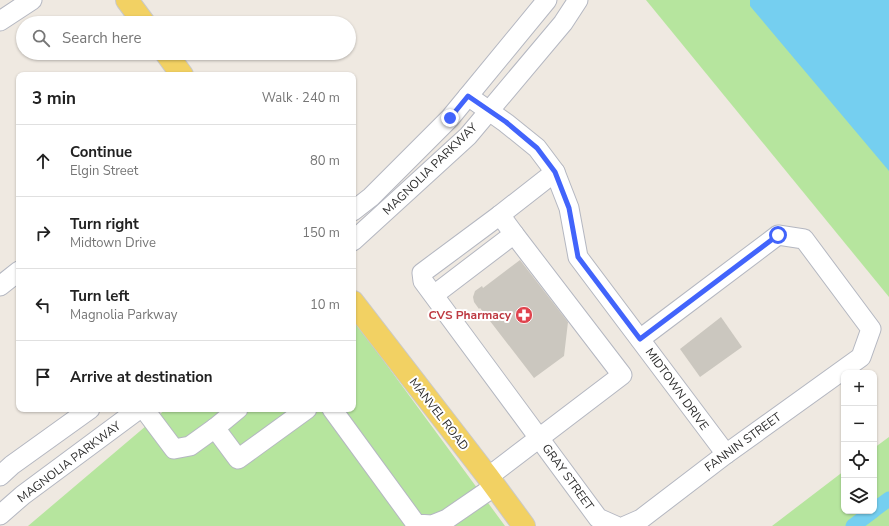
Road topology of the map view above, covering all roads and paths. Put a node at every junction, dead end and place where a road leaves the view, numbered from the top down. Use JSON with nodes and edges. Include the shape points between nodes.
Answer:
{"nodes":[{"id":1,"x":32,"y":0,"type":"edge"},
{"id":2,"x":127,"y":0,"type":"edge"},
{"id":3,"x":548,"y":0,"type":"edge"},
{"id":4,"x":578,"y":0,"type":"edge"},
{"id":5,"x":139,"y":16,"type":"edge"},
{"id":6,"x":0,"y":21,"type":"edge"},
{"id":7,"x":171,"y":60,"type":"edge"},
{"id":8,"x":180,"y":72,"type":"edge"},
{"id":9,"x":468,"y":96,"type":"junction"},
{"id":10,"x":489,"y":111,"type":"junction"},
{"id":11,"x":555,"y":172,"type":"junction"},
{"id":12,"x":356,"y":209,"type":"edge"},
{"id":13,"x":500,"y":215,"type":"junction"},
{"id":14,"x":514,"y":234,"type":"junction"},
{"id":15,"x":356,"y":238,"type":"edge"},
{"id":16,"x":16,"y":274,"type":"edge"},
{"id":17,"x":0,"y":286,"type":"edge"},
{"id":18,"x":434,"y":295,"type":"junction"},
{"id":19,"x":356,"y":306,"type":"edge"},
{"id":20,"x":640,"y":339,"type":"junction"},
{"id":21,"x":86,"y":412,"type":"edge"},
{"id":22,"x":135,"y":412,"type":"edge"},
{"id":23,"x":146,"y":412,"type":"edge"},
{"id":24,"x":234,"y":412,"type":"edge"},
{"id":25,"x":303,"y":412,"type":"edge"},
{"id":26,"x":334,"y":412,"type":"edge"},
{"id":27,"x":215,"y":428,"type":"junction"},
{"id":28,"x":540,"y":438,"type":"junction"},
{"id":29,"x":726,"y":454,"type":"junction"},
{"id":30,"x":0,"y":476,"type":"edge"},
{"id":31,"x":491,"y":482,"type":"junction"},
{"id":32,"x":0,"y":515,"type":"edge"},
{"id":33,"x":440,"y":524,"type":"edge"},
{"id":34,"x":524,"y":526,"type":"edge"},
{"id":35,"x":616,"y":526,"type":"edge"},
{"id":36,"x":625,"y":526,"type":"edge"}],
"edges":[{"from":1,"to":6,"type":"street"},
{"from":2,"to":5,"type":"main road"},
{"from":3,"to":9,"type":"street","name":"MAGNOLIA PARKWAY"},
{"from":4,"to":10,"type":"street","name":"MAGNOLIA PARKWAY","via":[[563,24]]},
{"from":7,"to":8,"type":"main road"},
{"from":9,"to":10,"type":"street","name":"MIDTOWN DRIVE"},
{"from":9,"to":12,"type":"street","name":"MAGNOLIA PARKWAY","via":[[450,118]]},
{"from":10,"to":11,"type":"street","name":"MIDTOWN DRIVE","via":[[537,148]]},
{"from":10,"to":15,"type":"street","name":"MAGNOLIA PARKWAY","via":[[468,136]]},
{"from":11,"to":13,"type":"street"},
{"from":11,"to":20,"type":"street","name":"MIDTOWN DRIVE","via":[[569,208],[578,257]]},
{"from":13,"to":14,"type":"street"},
{"from":13,"to":18,"type":"street","name":"GRAY STREET","via":[[422,273],[423,282]]},
{"from":14,"to":18,"type":"street"},
{"from":14,"to":28,"type":"street","via":[[622,375]]},
{"from":16,"to":17,"type":"street"},
{"from":18,"to":28,"type":"street","name":"GRAY STREET"},
{"from":19,"to":31,"type":"main road","name":"MANVEL ROAD"},
{"from":20,"to":29,"type":"street","name":"MIDTOWN DRIVE"},
{"from":20,"to":29,"type":"street","name":"FANNIN STREET","via":[[778,235],[804,239],[871,329],[861,357]]},
{"from":21,"to":30,"type":"street"},
{"from":22,"to":32,"type":"street","name":"MAGNOLIA PARKWAY"},
{"from":23,"to":27,"type":"street","via":[[174,449],[190,446]]},
{"from":24,"to":27,"type":"street"},
{"from":25,"to":27,"type":"street","via":[[238,459]]},
{"from":26,"to":33,"type":"street","via":[[416,524]]},
{"from":28,"to":31,"type":"street"},
{"from":28,"to":35,"type":"street","name":"GRAY STREET","via":[[598,518]]},
{"from":29,"to":36,"type":"street","name":"FANNIN STREET","via":[[640,519]]},
{"from":31,"to":33,"type":"street"},
{"from":31,"to":34,"type":"main road","name":"MANVEL ROAD"}]}
